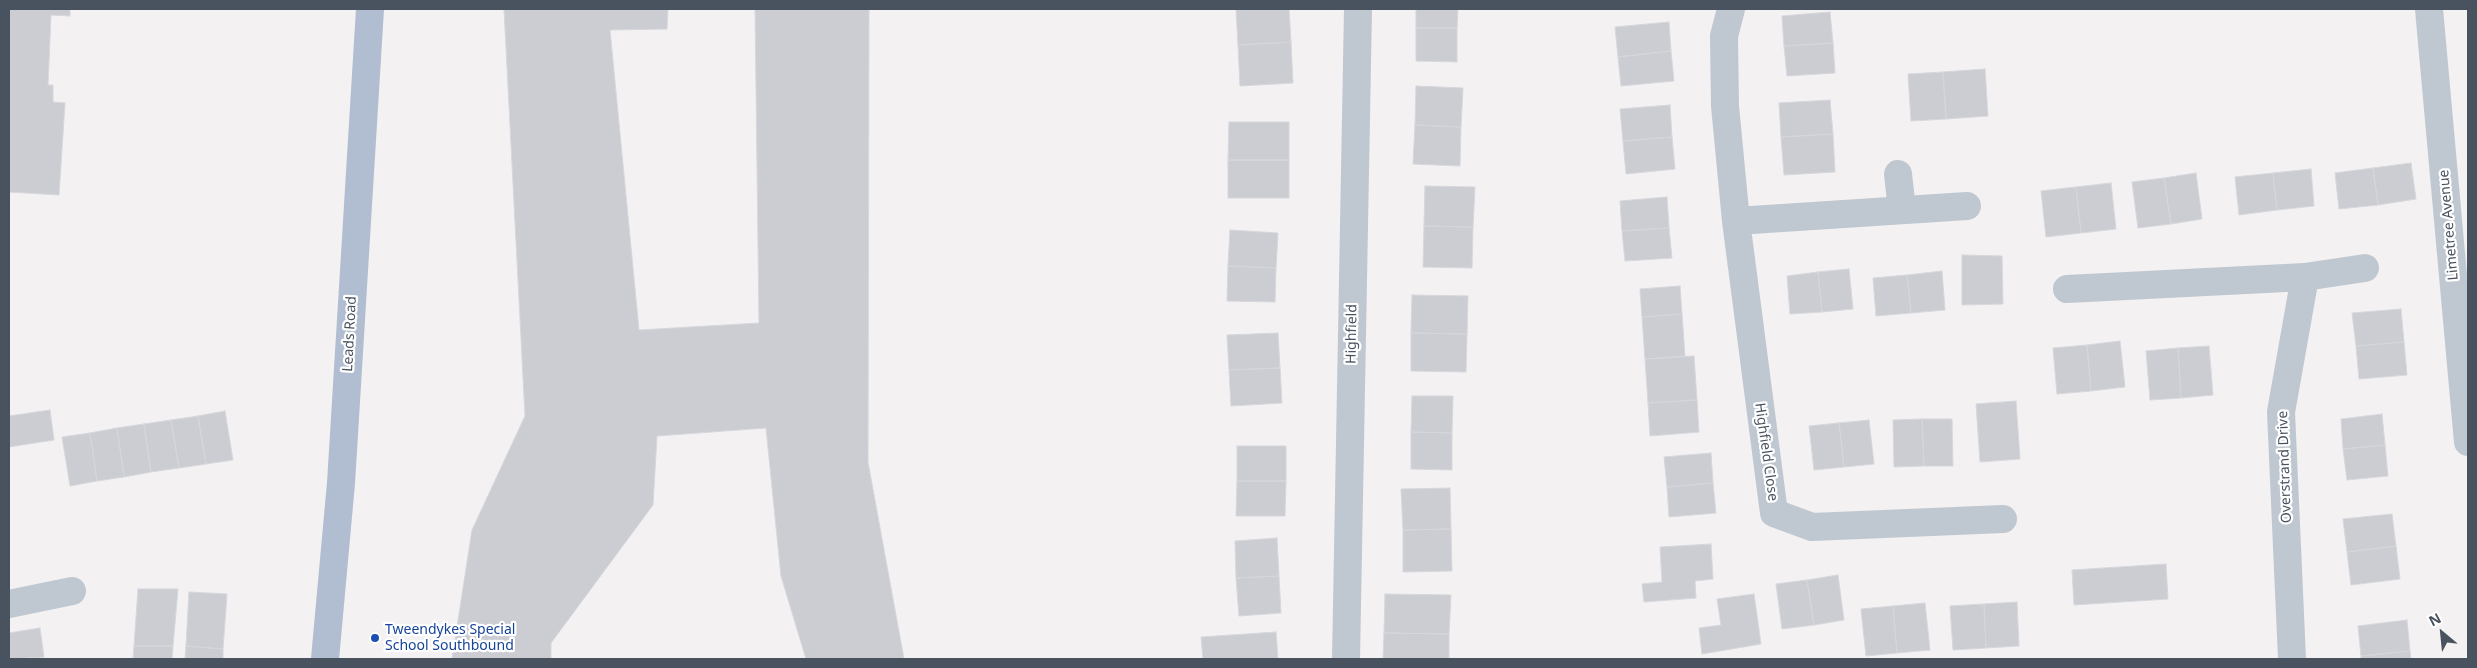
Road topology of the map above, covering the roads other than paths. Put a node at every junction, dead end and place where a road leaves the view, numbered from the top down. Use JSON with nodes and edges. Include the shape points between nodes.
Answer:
{"nodes":[{"id":1,"x":370,"y":9,"type":"edge"},
{"id":2,"x":1358,"y":9,"type":"edge"},
{"id":3,"x":1732,"y":9,"type":"edge"},
{"id":4,"x":2429,"y":9,"type":"edge"},
{"id":5,"x":1898,"y":174,"type":"dead end"},
{"id":6,"x":1967,"y":206,"type":"dead end"},
{"id":7,"x":1902,"y":210,"type":"junction"},
{"id":8,"x":1736,"y":221,"type":"junction"},
{"id":9,"x":2365,"y":268,"type":"dead end"},
{"id":10,"x":2305,"y":277,"type":"junction"},
{"id":11,"x":2067,"y":289,"type":"dead end"},
{"id":12,"x":2468,"y":442,"type":"edge"},
{"id":13,"x":2003,"y":519,"type":"dead end"},
{"id":14,"x":72,"y":591,"type":"dead end"},
{"id":15,"x":9,"y":604,"type":"edge"},
{"id":16,"x":325,"y":659,"type":"edge"},
{"id":17,"x":1346,"y":659,"type":"edge"},
{"id":18,"x":2292,"y":659,"type":"edge"}],
"edges":[{"from":1,"to":16,"type":"main road","name":"Leads Road","via":[[341,483]]},
{"from":2,"to":17,"type":"street","name":"Highfield"},
{"from":3,"to":8,"type":"street","name":"Highfield Close","via":[[1724,36],[1725,106]]},
{"from":4,"to":12,"type":"street","name":"Limetree Avenue"},
{"from":5,"to":7,"type":"street"},
{"from":6,"to":7,"type":"street"},
{"from":7,"to":8,"type":"street"},
{"from":8,"to":13,"type":"street","name":"Highfield Close","via":[[1774,513],[1812,526]]},
{"from":9,"to":10,"type":"street"},
{"from":10,"to":11,"type":"street"},
{"from":10,"to":18,"type":"street","name":"Overstrand Drive","via":[[2281,412]]},
{"from":14,"to":15,"type":"street"}]}
